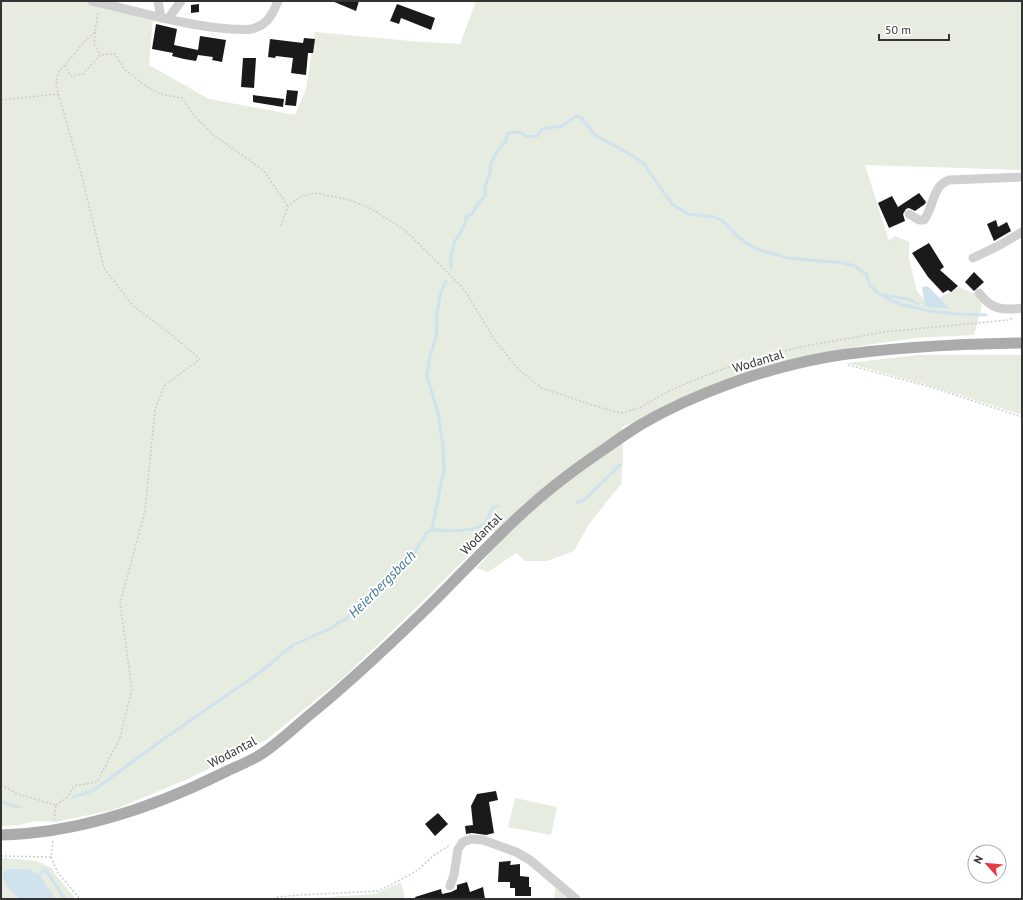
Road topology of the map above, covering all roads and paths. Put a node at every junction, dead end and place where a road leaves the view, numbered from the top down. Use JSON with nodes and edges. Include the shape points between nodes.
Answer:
{"nodes":[{"id":1,"x":158,"y":1,"type":"edge"},
{"id":2,"x":181,"y":1,"type":"edge"},
{"id":3,"x":278,"y":1,"type":"edge"},
{"id":4,"x":96,"y":2,"type":"edge"},
{"id":5,"x":164,"y":19,"type":"junction"},
{"id":6,"x":95,"y":32,"type":"junction"},
{"id":7,"x":100,"y":55,"type":"junction"},
{"id":8,"x":65,"y":65,"type":"junction"},
{"id":9,"x":58,"y":94,"type":"junction"},
{"id":10,"x":1,"y":100,"type":"edge"},
{"id":11,"x":1022,"y":177,"type":"edge"},
{"id":12,"x":288,"y":206,"type":"junction"},
{"id":13,"x":909,"y":214,"type":"dead end"},
{"id":14,"x":280,"y":226,"type":"dead end"},
{"id":15,"x":1022,"y":232,"type":"edge"},
{"id":16,"x":973,"y":258,"type":"dead end"},
{"id":17,"x":979,"y":293,"type":"dead end"},
{"id":18,"x":1022,"y":308,"type":"edge"},
{"id":19,"x":1015,"y":318,"type":"dead end"},
{"id":20,"x":1022,"y":343,"type":"edge"},
{"id":21,"x":847,"y":365,"type":"dead end"},
{"id":22,"x":1022,"y":417,"type":"edge"},
{"id":23,"x":56,"y":806,"type":"dead end"},
{"id":24,"x":1,"y":835,"type":"edge"},
{"id":25,"x":463,"y":842,"type":"junction"},
{"id":26,"x":51,"y":857,"type":"dead end"},
{"id":27,"x":450,"y":886,"type":"dead end"},
{"id":28,"x":80,"y":899,"type":"edge"},
{"id":29,"x":273,"y":899,"type":"edge"},
{"id":30,"x":576,"y":899,"type":"edge"}],
"edges":[{"from":1,"to":5,"type":"street"},
{"from":2,"to":5,"type":"street"},
{"from":3,"to":5,"type":"street","via":[[272,16],[256,28],[247,30]]},
{"from":4,"to":5,"type":"street"},
{"from":4,"to":6,"type":"path"},
{"from":6,"to":7,"type":"path","via":[[94,44]]},
{"from":6,"to":8,"type":"path"},
{"from":7,"to":8,"type":"path","via":[[83,74],[71,76]]},
{"from":7,"to":12,"type":"path","via":[[115,54],[124,69],[147,87],[160,94],[182,98],[212,134],[263,170]]},
{"from":8,"to":9,"type":"path","via":[[58,73]]},
{"from":9,"to":10,"type":"path"},
{"from":9,"to":23,"type":"path","via":[[80,169],[104,268],[133,306],[200,359],[164,386],[155,410],[145,511],[120,603],[132,689],[120,738],[97,782],[74,786],[68,797]]},
{"from":11,"to":13,"type":"street","via":[[949,180],[936,191],[929,215],[924,220]]},
{"from":12,"to":14,"type":"path"},
{"from":12,"to":19,"type":"path","via":[[300,197],[315,193],[350,200],[388,218],[405,230],[464,290],[494,339],[518,370],[542,388],[623,413],[717,371],[800,347],[884,332]]},
{"from":15,"to":16,"type":"street"},
{"from":17,"to":18,"type":"street","via":[[992,306]]},
{"from":20,"to":24,"type":"main road","name":"Wodantal","via":[[890,349],[825,358],[760,374],[672,408],[639,426],[568,474],[493,541],[422,614],[344,686],[262,753],[186,792],[112,818],[49,831]]},
{"from":21,"to":22,"type":"path","via":[[931,387]]},
{"from":25,"to":27,"type":"street","via":[[458,849]]},
{"from":25,"to":29,"type":"path","via":[[448,845],[418,870],[378,891]]},
{"from":25,"to":30,"type":"street","via":[[471,839],[483,840],[516,852],[530,860]]},
{"from":26,"to":28,"type":"path","via":[[58,872]]}]}
